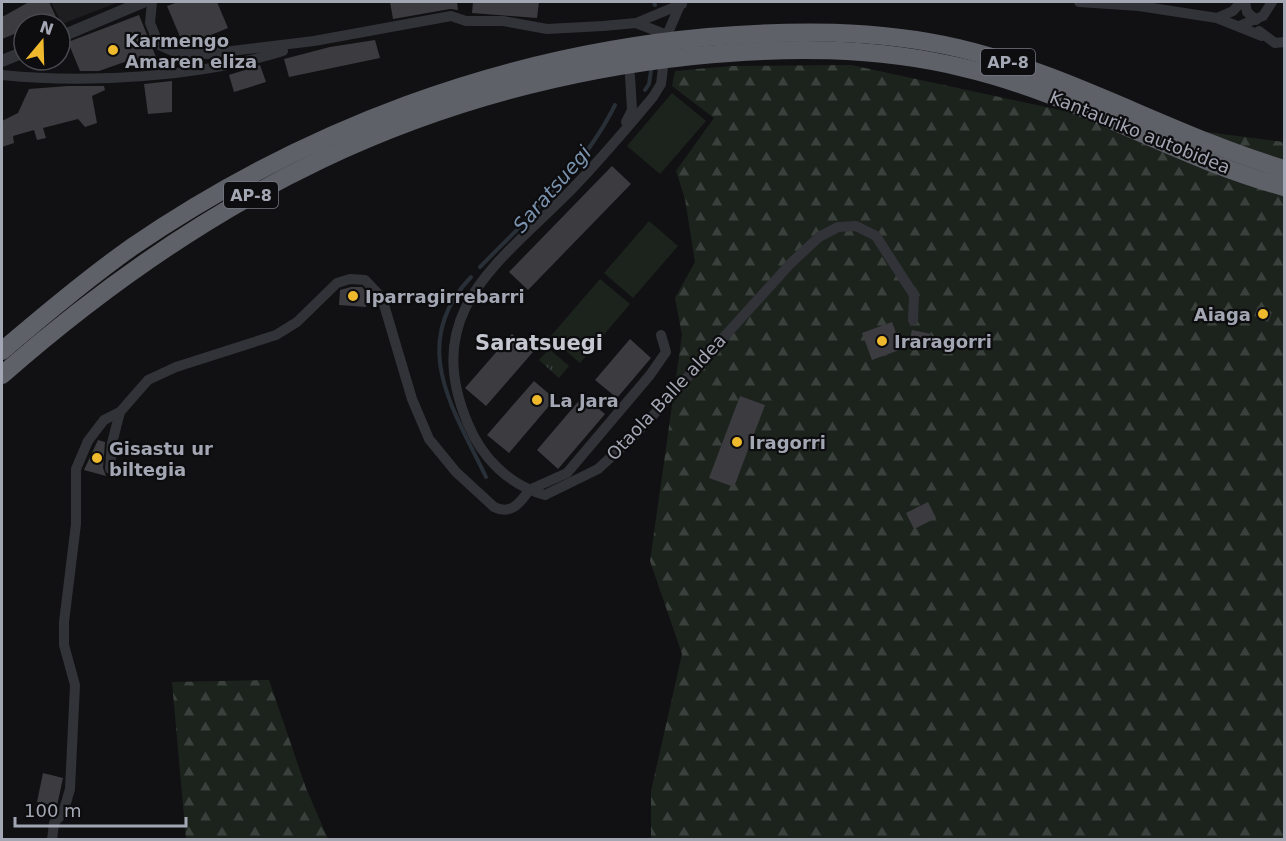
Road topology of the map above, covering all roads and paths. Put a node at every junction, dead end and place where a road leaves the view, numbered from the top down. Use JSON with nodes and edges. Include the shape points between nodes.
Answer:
{"nodes":[{"id":1,"x":143,"y":2,"type":"edge"},
{"id":2,"x":152,"y":2,"type":"edge"},
{"id":3,"x":1079,"y":2,"type":"edge"},
{"id":4,"x":1272,"y":2,"type":"edge"},
{"id":5,"x":683,"y":3,"type":"edge"},
{"id":6,"x":1247,"y":9,"type":"edge"},
{"id":7,"x":1222,"y":16,"type":"junction"},
{"id":8,"x":636,"y":23,"type":"junction"},
{"id":9,"x":1238,"y":27,"type":"junction"},
{"id":10,"x":72,"y":32,"type":"edge"},
{"id":11,"x":667,"y":35,"type":"junction"},
{"id":12,"x":1262,"y":36,"type":"junction"},
{"id":13,"x":314,"y":42,"type":"junction"},
{"id":14,"x":1284,"y":42,"type":"edge"},
{"id":15,"x":716,"y":45,"type":"junction"},
{"id":16,"x":537,"y":74,"type":"junction"},
{"id":17,"x":2,"y":75,"type":"edge"},
{"id":18,"x":630,"y":76,"type":"dead end"},
{"id":19,"x":617,"y":139,"type":"junction"},
{"id":20,"x":1284,"y":169,"type":"edge"},
{"id":21,"x":1284,"y":187,"type":"edge"},
{"id":22,"x":913,"y":320,"type":"dead end"},
{"id":23,"x":661,"y":335,"type":"dead end"},
{"id":24,"x":2,"y":351,"type":"edge"},
{"id":25,"x":2,"y":375,"type":"edge"},
{"id":26,"x":120,"y":412,"type":"junction"},
{"id":27,"x":110,"y":469,"type":"dead end"},
{"id":28,"x":529,"y":490,"type":"junction"},
{"id":29,"x":52,"y":840,"type":"edge"}],
"edges":[{"from":1,"to":10,"type":"street"},
{"from":2,"to":13,"type":"street","via":[[149,15],[155,39],[179,54]]},
{"from":3,"to":7,"type":"street"},
{"from":4,"to":6,"type":"street","via":[[1263,16]]},
{"from":5,"to":8,"type":"street"},
{"from":5,"to":11,"type":"street"},
{"from":6,"to":7,"type":"street"},
{"from":6,"to":9,"type":"street"},
{"from":6,"to":12,"type":"street"},
{"from":7,"to":9,"type":"street"},
{"from":8,"to":11,"type":"street"},
{"from":8,"to":13,"type":"street","via":[[547,29],[451,16]]},
{"from":9,"to":12,"type":"street"},
{"from":11,"to":19,"type":"street","via":[[661,84]]},
{"from":12,"to":14,"type":"street","via":[[1275,43]]},
{"from":13,"to":17,"type":"street","via":[[235,66],[174,74],[28,78]]},
{"from":15,"to":16,"type":"highway","name":"Kantauriko autobidea","number":"AP-8","via":[[646,62]]},
{"from":15,"to":20,"type":"highway","name":"Kantauriko autobidea","number":"AP-8","via":[[780,32],[846,33],[954,47],[1069,83]]},
{"from":15,"to":21,"type":"highway","name":"Kantauriko autobidea","number":"AP-8","via":[[868,52],[966,68],[1064,101],[1226,168]]},
{"from":16,"to":24,"type":"highway","name":"Kantauriko autobidea","number":"AP-8","via":[[452,87],[362,121],[258,170],[130,249]]},
{"from":16,"to":25,"type":"highway","name":"Kantauriko autobidea","number":"AP-8","via":[[412,119],[245,198],[127,273]]},
{"from":18,"to":19,"type":"street","via":[[632,110]]},
{"from":19,"to":28,"type":"street","via":[[486,273],[470,294],[454,346],[453,377],[476,443],[501,472]]},
{"from":22,"to":28,"type":"street","name":"Otaola Balle aldea","via":[[914,295],[876,236],[856,226],[838,227],[819,237],[791,263],[636,434],[598,469],[545,495]]},
{"from":23,"to":28,"type":"street","via":[[666,352],[567,473]]},
{"from":26,"to":27,"type":"street"},
{"from":26,"to":28,"type":"street","via":[[141,386],[158,375],[276,334],[317,305],[337,283],[365,280],[382,298],[419,419],[442,457],[502,511],[513,508]]},
{"from":26,"to":29,"type":"street","via":[[104,420],[88,441],[76,470],[76,524],[63,645],[75,685],[74,741],[70,789],[63,813],[54,824]]}]}
